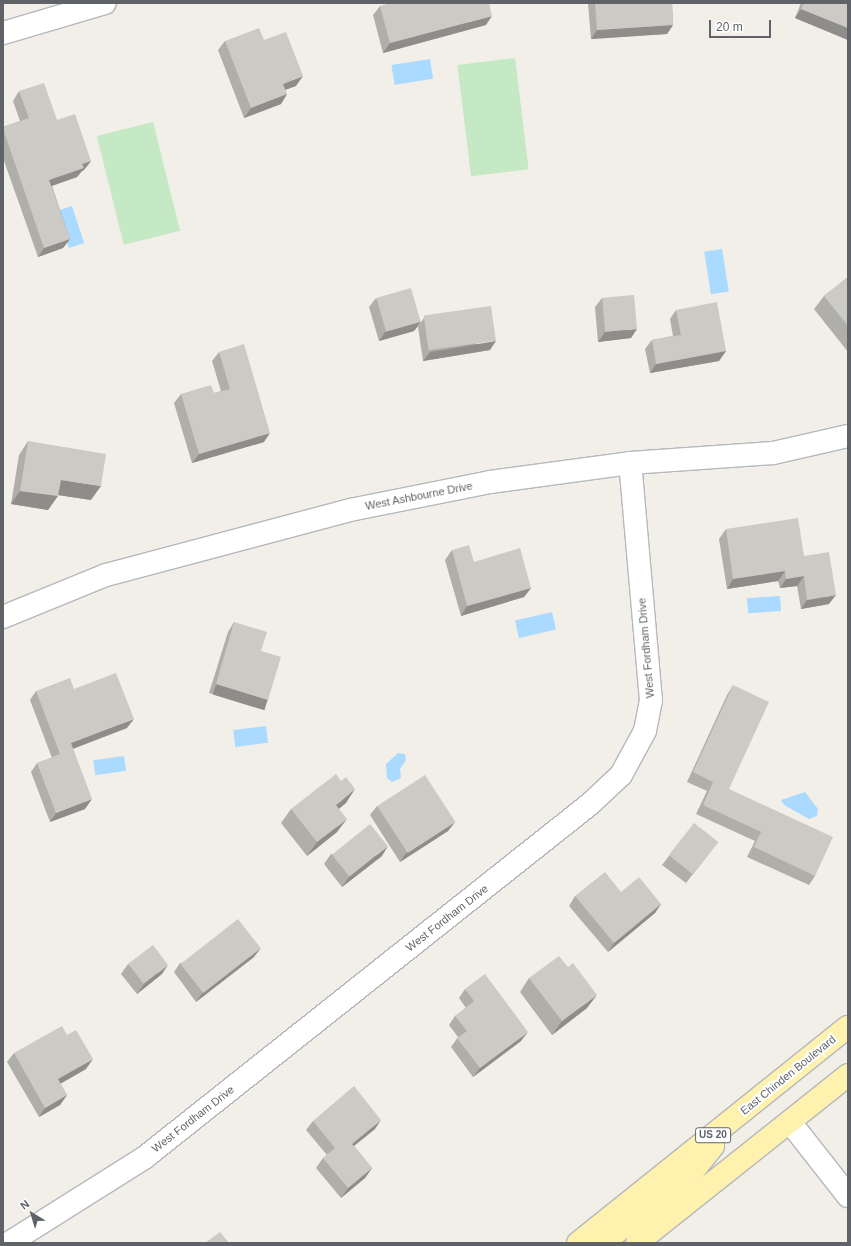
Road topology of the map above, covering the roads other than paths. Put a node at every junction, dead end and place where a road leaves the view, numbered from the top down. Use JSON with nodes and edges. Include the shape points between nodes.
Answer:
{"nodes":[{"id":1,"x":105,"y":3,"type":"edge"},
{"id":2,"x":3,"y":33,"type":"edge"},
{"id":3,"x":848,"y":436,"type":"edge"},
{"id":4,"x":630,"y":463,"type":"junction"},
{"id":5,"x":3,"y":618,"type":"edge"},
{"id":6,"x":848,"y":1027,"type":"edge"},
{"id":7,"x":848,"y":1075,"type":"edge"},
{"id":8,"x":741,"y":1112,"type":"junction"},
{"id":9,"x":790,"y":1122,"type":"junction"},
{"id":10,"x":848,"y":1196,"type":"edge"},
{"id":11,"x":9,"y":1243,"type":"edge"},
{"id":12,"x":578,"y":1243,"type":"edge"},
{"id":13,"x":603,"y":1243,"type":"edge"},
{"id":14,"x":637,"y":1243,"type":"edge"}],
"edges":[{"from":1,"to":2,"type":"street"},
{"from":3,"to":4,"type":"street","name":"West Ashbourne Drive","via":[[773,453]]},
{"from":4,"to":5,"type":"street","name":"West Ashbourne Drive","via":[[490,482],[350,510],[106,574]]},
{"from":4,"to":11,"type":"street","name":"West Fordham Drive","via":[[651,701],[645,731],[621,775],[590,804],[144,1158]]},
{"from":6,"to":8,"type":"main road","name":"East Chinden Boulevard","number":"US 20"},
{"from":7,"to":9,"type":"main road"},
{"from":8,"to":12,"type":"main road","name":"East Chinden Boulevard","number":"US 20"},
{"from":8,"to":13,"type":"main road","via":[[693,1171]]},
{"from":9,"to":10,"type":"street"},
{"from":9,"to":14,"type":"main road"}]}
